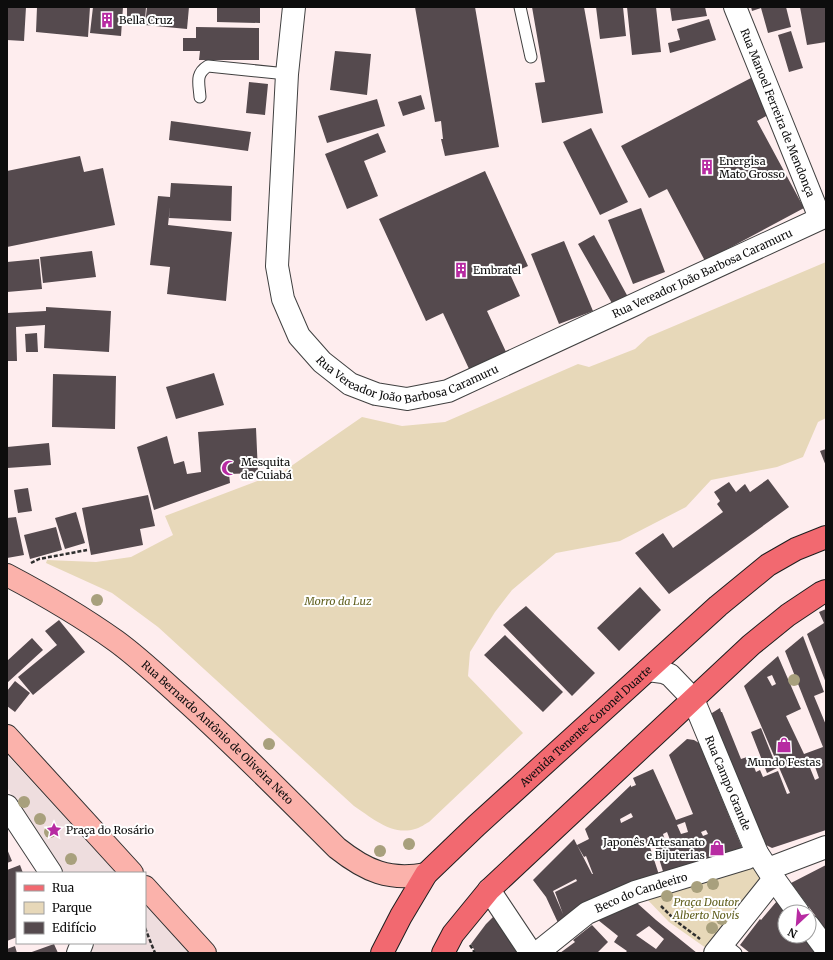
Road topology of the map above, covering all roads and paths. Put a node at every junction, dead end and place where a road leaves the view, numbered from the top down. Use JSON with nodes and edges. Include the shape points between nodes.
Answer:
{"nodes":[{"id":1,"x":294,"y":7,"type":"edge"},
{"id":2,"x":520,"y":7,"type":"edge"},
{"id":3,"x":735,"y":7,"type":"edge"},
{"id":4,"x":531,"y":57,"type":"dead end"},
{"id":5,"x":287,"y":74,"type":"junction"},
{"id":6,"x":200,"y":97,"type":"dead end"},
{"id":7,"x":823,"y":217,"type":"edge"},
{"id":8,"x":826,"y":537,"type":"edge"},
{"id":9,"x":87,"y":550,"type":"dead end"},
{"id":10,"x":11,"y":577,"type":"edge"},
{"id":11,"x":826,"y":591,"type":"edge"},
{"id":12,"x":648,"y":670,"type":"junction"},
{"id":13,"x":694,"y":699,"type":"junction"},
{"id":14,"x":7,"y":736,"type":"edge"},
{"id":15,"x":7,"y":806,"type":"edge"},
{"id":16,"x":826,"y":847,"type":"edge"},
{"id":17,"x":766,"y":867,"type":"junction"},
{"id":18,"x":50,"y":872,"type":"edge"},
{"id":19,"x":131,"y":872,"type":"edge"},
{"id":20,"x":426,"y":874,"type":"junction"},
{"id":21,"x":146,"y":889,"type":"edge"},
{"id":22,"x":644,"y":889,"type":"junction"},
{"id":23,"x":489,"y":890,"type":"junction"},
{"id":24,"x":792,"y":904,"type":"edge"},
{"id":25,"x":146,"y":930,"type":"edge"},
{"id":26,"x":817,"y":937,"type":"edge"},
{"id":27,"x":826,"y":949,"type":"edge"},
{"id":28,"x":723,"y":950,"type":"edge"},
{"id":29,"x":155,"y":953,"type":"edge"},
{"id":30,"x":205,"y":953,"type":"edge"},
{"id":31,"x":382,"y":953,"type":"edge"},
{"id":32,"x":443,"y":953,"type":"edge"},
{"id":33,"x":531,"y":953,"type":"edge"},
{"id":34,"x":537,"y":953,"type":"edge"}],
"edges":[{"from":1,"to":5,"type":"street","name":"Rua Vereador João Barbosa Caramuru"},
{"from":2,"to":4,"type":"lane"},
{"from":3,"to":7,"type":"street","name":"Rua Manoel Ferreira de Mendonça"},
{"from":5,"to":6,"type":"lane","via":[[208,66],[201,70],[198,76]]},
{"from":5,"to":7,"type":"street","name":"Rua Vereador João Barbosa Caramuru","via":[[277,266],[283,299],[299,336],[322,362],[350,384],[376,394],[407,399],[448,391]]},
{"from":8,"to":12,"type":"main road","name":"Avenida Tenente-Coronel Duarte","via":[[796,549],[768,565],[718,606]]},
{"from":9,"to":10,"type":"path","via":[[39,559]]},
{"from":10,"to":20,"type":"main road","name":"Rua Bernardo Antônio de Oliveira Neto","via":[[92,624],[150,668],[212,724],[350,859],[373,870],[398,877]]},
{"from":11,"to":13,"type":"main road","via":[[788,615],[751,645]]},
{"from":12,"to":13,"type":"street","name":"Rua Campo Grande","via":[[670,675]]},
{"from":12,"to":20,"type":"main road","name":"Avenida Tenente-Coronel Duarte"},
{"from":13,"to":17,"type":"street","name":"Rua Campo Grande"},
{"from":13,"to":23,"type":"main road"},
{"from":14,"to":19,"type":"main road"},
{"from":15,"to":18,"type":"street"},
{"from":16,"to":17,"type":"street","name":"Beco do Candeeiro"},
{"from":17,"to":22,"type":"street","name":"Beco do Candeeiro","via":[[747,858]]},
{"from":17,"to":24,"type":"street","name":"Rua Campo Grande"},
{"from":17,"to":28,"type":"street"},
{"from":20,"to":31,"type":"main road","name":"Avenida Tenente-Coronel Duarte"},
{"from":21,"to":30,"type":"main road"},
{"from":22,"to":28,"type":"path","via":[[676,921]]},
{"from":22,"to":34,"type":"street","name":"Beco do Candeeiro","via":[[587,913]]},
{"from":23,"to":32,"type":"main road","via":[[453,934]]},
{"from":23,"to":33,"type":"street"},
{"from":25,"to":29,"type":"path"},
{"from":26,"to":27,"type":"street"}]}
